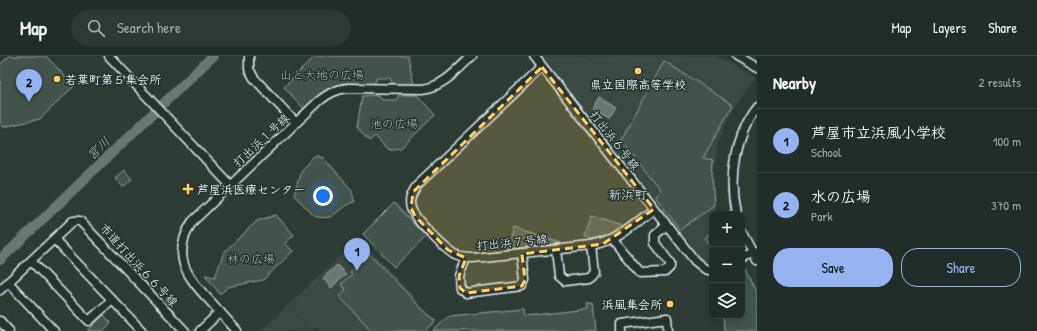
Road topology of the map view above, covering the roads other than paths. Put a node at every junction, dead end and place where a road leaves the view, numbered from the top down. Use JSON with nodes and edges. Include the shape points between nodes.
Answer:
{"nodes":[{"id":1,"x":109,"y":56,"type":"edge"},
{"id":2,"x":249,"y":56,"type":"edge"},
{"id":3,"x":472,"y":56,"type":"edge"},
{"id":4,"x":534,"y":56,"type":"edge"},
{"id":5,"x":736,"y":56,"type":"edge"},
{"id":6,"x":542,"y":67,"type":"junction"},
{"id":7,"x":757,"y":68,"type":"edge"},
{"id":8,"x":757,"y":107,"type":"edge"},
{"id":9,"x":296,"y":123,"type":"junction"},
{"id":10,"x":230,"y":185,"type":"junction"},
{"id":11,"x":654,"y":208,"type":"junction"},
{"id":12,"x":736,"y":211,"type":"edge"},
{"id":13,"x":667,"y":225,"type":"junction"},
{"id":14,"x":745,"y":238,"type":"edge"},
{"id":15,"x":54,"y":239,"type":"junction"},
{"id":16,"x":613,"y":240,"type":"junction"},
{"id":17,"x":591,"y":246,"type":"junction"},
{"id":18,"x":556,"y":250,"type":"junction"},
{"id":19,"x":522,"y":254,"type":"junction"},
{"id":20,"x":756,"y":255,"type":"edge"},
{"id":21,"x":466,"y":258,"type":"junction"},
{"id":22,"x":745,"y":258,"type":"edge"},
{"id":23,"x":31,"y":260,"type":"junction"},
{"id":24,"x":709,"y":270,"type":"edge"},
{"id":25,"x":8,"y":282,"type":"junction"},
{"id":26,"x":0,"y":290,"type":"edge"},
{"id":27,"x":112,"y":300,"type":"junction"},
{"id":28,"x":220,"y":312,"type":"junction"},
{"id":29,"x":0,"y":321,"type":"edge"},
{"id":30,"x":9,"y":331,"type":"edge"},
{"id":31,"x":54,"y":331,"type":"edge"},
{"id":32,"x":142,"y":331,"type":"edge"},
{"id":33,"x":185,"y":331,"type":"edge"},
{"id":34,"x":200,"y":331,"type":"edge"},
{"id":35,"x":237,"y":331,"type":"edge"},
{"id":36,"x":622,"y":331,"type":"edge"},
{"id":37,"x":668,"y":331,"type":"edge"}],
"edges":[{"from":1,"to":10,"type":"street"},
{"from":2,"to":9,"type":"street","via":[[249,69],[254,78]]},
{"from":3,"to":9,"type":"street","name":"打出浜１号線","via":[[445,80],[423,90],[348,88],[333,91]]},
{"from":4,"to":6,"type":"street","name":"打出浜６号線"},
{"from":5,"to":7,"type":"street"},
{"from":6,"to":11,"type":"street","name":"打出浜６号線"},
{"from":6,"to":21,"type":"street","name":"打出浜７号線","via":[[417,185],[410,199],[415,216],[448,250]]},
{"from":8,"to":12,"type":"street","via":[[743,131],[735,161],[732,183]]},
{"from":9,"to":10,"type":"street","name":"打出浜１号線"},
{"from":10,"to":28,"type":"street","name":"打出浜１号線","via":[[192,222],[185,236],[182,254],[183,264],[191,280]]},
{"from":11,"to":13,"type":"street","name":"打出浜６号線"},
{"from":11,"to":16,"type":"street","name":"打出浜７号線"},
{"from":13,"to":16,"type":"street","via":[[655,235],[655,243],[670,263],[665,272],[640,273]]},
{"from":13,"to":24,"type":"street","name":"打出浜６号線","via":[[695,261]]},
{"from":14,"to":20,"type":"street"},
{"from":15,"to":23,"type":"street"},
{"from":15,"to":27,"type":"street"},
{"from":15,"to":33,"type":"street","name":"市道打出浜６６号線","via":[[73,221],[80,221]]},
{"from":16,"to":17,"type":"street","name":"打出浜７号線"},
{"from":17,"to":18,"type":"street","name":"打出浜７号線"},
{"from":17,"to":18,"type":"street","via":[[594,272],[589,278],[565,281],[559,276]]},
{"from":18,"to":19,"type":"street","name":"打出浜７号線"},
{"from":19,"to":21,"type":"street","name":"打出浜７号線"},
{"from":19,"to":21,"type":"street","via":[[525,280],[522,286],[466,293],[460,288],[459,276]]},
{"from":20,"to":22,"type":"street"},
{"from":23,"to":25,"type":"street"},
{"from":23,"to":27,"type":"street","via":[[89,321]]},
{"from":25,"to":26,"type":"street"},
{"from":25,"to":31,"type":"street"},
{"from":27,"to":32,"type":"street"},
{"from":28,"to":34,"type":"street"},
{"from":28,"to":35,"type":"street","name":"打出浜１号線"},
{"from":29,"to":30,"type":"street"},
{"from":36,"to":37,"type":"street","via":[[622,324],[667,318]]}]}
